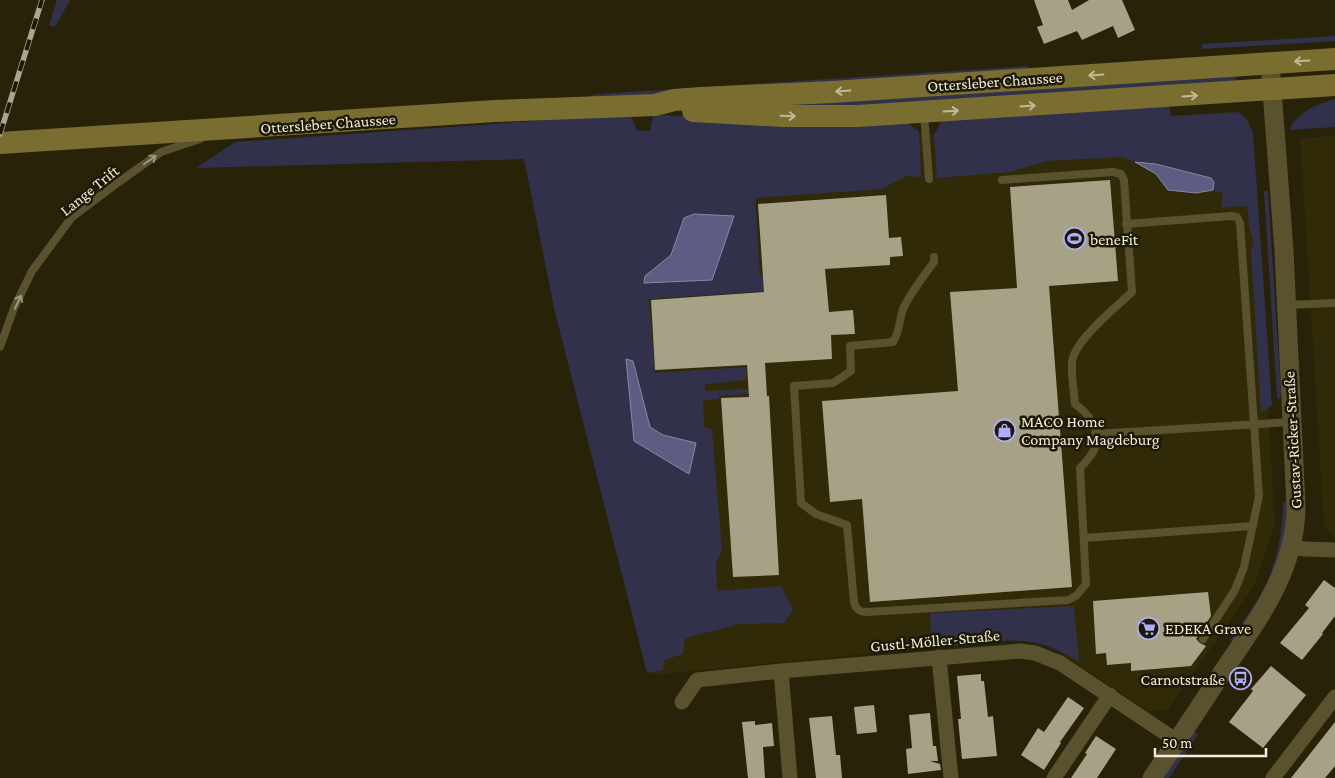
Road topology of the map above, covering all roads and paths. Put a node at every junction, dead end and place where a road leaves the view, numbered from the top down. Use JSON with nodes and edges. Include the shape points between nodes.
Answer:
{"nodes":[{"id":1,"x":1335,"y":59,"type":"edge"},
{"id":2,"x":1270,"y":63,"type":"junction"},
{"id":3,"x":1335,"y":85,"type":"edge"},
{"id":4,"x":1272,"y":89,"type":"junction"},
{"id":5,"x":655,"y":105,"type":"junction"},
{"id":6,"x":924,"y":112,"type":"junction"},
{"id":7,"x":226,"y":130,"type":"junction"},
{"id":8,"x":0,"y":143,"type":"edge"},
{"id":9,"x":929,"y":179,"type":"dead end"},
{"id":10,"x":1002,"y":180,"type":"dead end"},
{"id":11,"x":1126,"y":224,"type":"junction"},
{"id":12,"x":934,"y":257,"type":"dead end"},
{"id":13,"x":1335,"y":303,"type":"edge"},
{"id":14,"x":1286,"y":305,"type":"junction"},
{"id":15,"x":0,"y":347,"type":"edge"},
{"id":16,"x":1291,"y":422,"type":"junction"},
{"id":17,"x":1253,"y":424,"type":"junction"},
{"id":18,"x":1095,"y":434,"type":"junction"},
{"id":19,"x":1253,"y":526,"type":"junction"},
{"id":20,"x":1084,"y":538,"type":"junction"},
{"id":21,"x":1291,"y":547,"type":"junction"},
{"id":22,"x":1335,"y":550,"type":"edge"},
{"id":23,"x":1203,"y":639,"type":"dead end"},
{"id":24,"x":939,"y":657,"type":"junction"},
{"id":25,"x":781,"y":670,"type":"junction"},
{"id":26,"x":1110,"y":695,"type":"junction"},
{"id":27,"x":1335,"y":697,"type":"edge"},
{"id":28,"x":682,"y":702,"type":"dead end"},
{"id":29,"x":1177,"y":741,"type":"junction"},
{"id":30,"x":790,"y":778,"type":"edge"},
{"id":31,"x":951,"y":778,"type":"edge"},
{"id":32,"x":1054,"y":778,"type":"edge"},
{"id":33,"x":1152,"y":778,"type":"edge"},
{"id":34,"x":1273,"y":778,"type":"edge"}],
"edges":[{"from":1,"to":2,"type":"main road","name":"Ottersleber Chaussee","one_way":true},
{"from":2,"to":4,"type":"street","name":"Gustav-Ricker-Straße"},
{"from":2,"to":5,"type":"main road","name":"Ottersleber Chaussee","one_way":true,"via":[[701,98]]},
{"from":3,"to":4,"type":"main road","name":"Ottersleber Chaussee"},
{"from":6,"to":4,"type":"main road","name":"Ottersleber Chaussee","one_way":true},
{"from":4,"to":14,"type":"street","name":"Gustav-Ricker-Straße"},
{"from":5,"to":6,"type":"main road","name":"Ottersleber Chaussee","one_way":true,"via":[[673,110],[791,116]]},
{"from":5,"to":7,"type":"main road","name":"Ottersleber Chaussee","via":[[495,111]]},
{"from":6,"to":9,"type":"lane"},
{"from":7,"to":8,"type":"main road","name":"Ottersleber Chaussee"},
{"from":15,"to":7,"type":"lane","name":"Lange Trift","one_way":true,"via":[[32,271],[72,217],[161,152]]},
{"from":10,"to":11,"type":"lane","via":[[1117,172],[1124,180]]},
{"from":11,"to":17,"type":"lane","via":[[1238,218]]},
{"from":11,"to":18,"type":"lane","via":[[1132,292],[1092,331],[1076,350],[1072,362],[1075,404],[1089,416]]},
{"from":12,"to":20,"type":"lane","via":[[934,262],[905,304],[893,342],[850,346],[851,371],[833,383],[794,386],[801,502],[816,514],[847,525],[855,607],[867,612],[1068,600],[1086,584]]},
{"from":13,"to":14,"type":"lane"},
{"from":14,"to":16,"type":"street","name":"Gustav-Ricker-Straße"},
{"from":16,"to":17,"type":"lane"},
{"from":16,"to":21,"type":"street","name":"Gustav-Ricker-Straße","via":[[1296,506]]},
{"from":17,"to":18,"type":"lane"},
{"from":17,"to":19,"type":"lane","via":[[1259,496]]},
{"from":18,"to":20,"type":"lane","via":[[1096,444],[1080,468]]},
{"from":19,"to":20,"type":"lane"},
{"from":19,"to":23,"type":"lane","via":[[1235,590]]},
{"from":21,"to":22,"type":"street"},
{"from":21,"to":29,"type":"street","name":"Gustav-Ricker-Straße","via":[[1266,608]]},
{"from":24,"to":25,"type":"street","name":"Gustl-Möller-Straße"},
{"from":24,"to":26,"type":"street","name":"Gustl-Möller-Straße","via":[[1013,651],[1036,653],[1060,663]]},
{"from":24,"to":31,"type":"street"},
{"from":25,"to":28,"type":"street","name":"Gustl-Möller-Straße","via":[[697,680]]},
{"from":25,"to":30,"type":"street"},
{"from":26,"to":29,"type":"street","name":"Gustl-Möller-Straße"},
{"from":26,"to":32,"type":"street"},
{"from":27,"to":34,"type":"street"},
{"from":29,"to":33,"type":"street","name":"Gustav-Ricker-Straße"}]}
